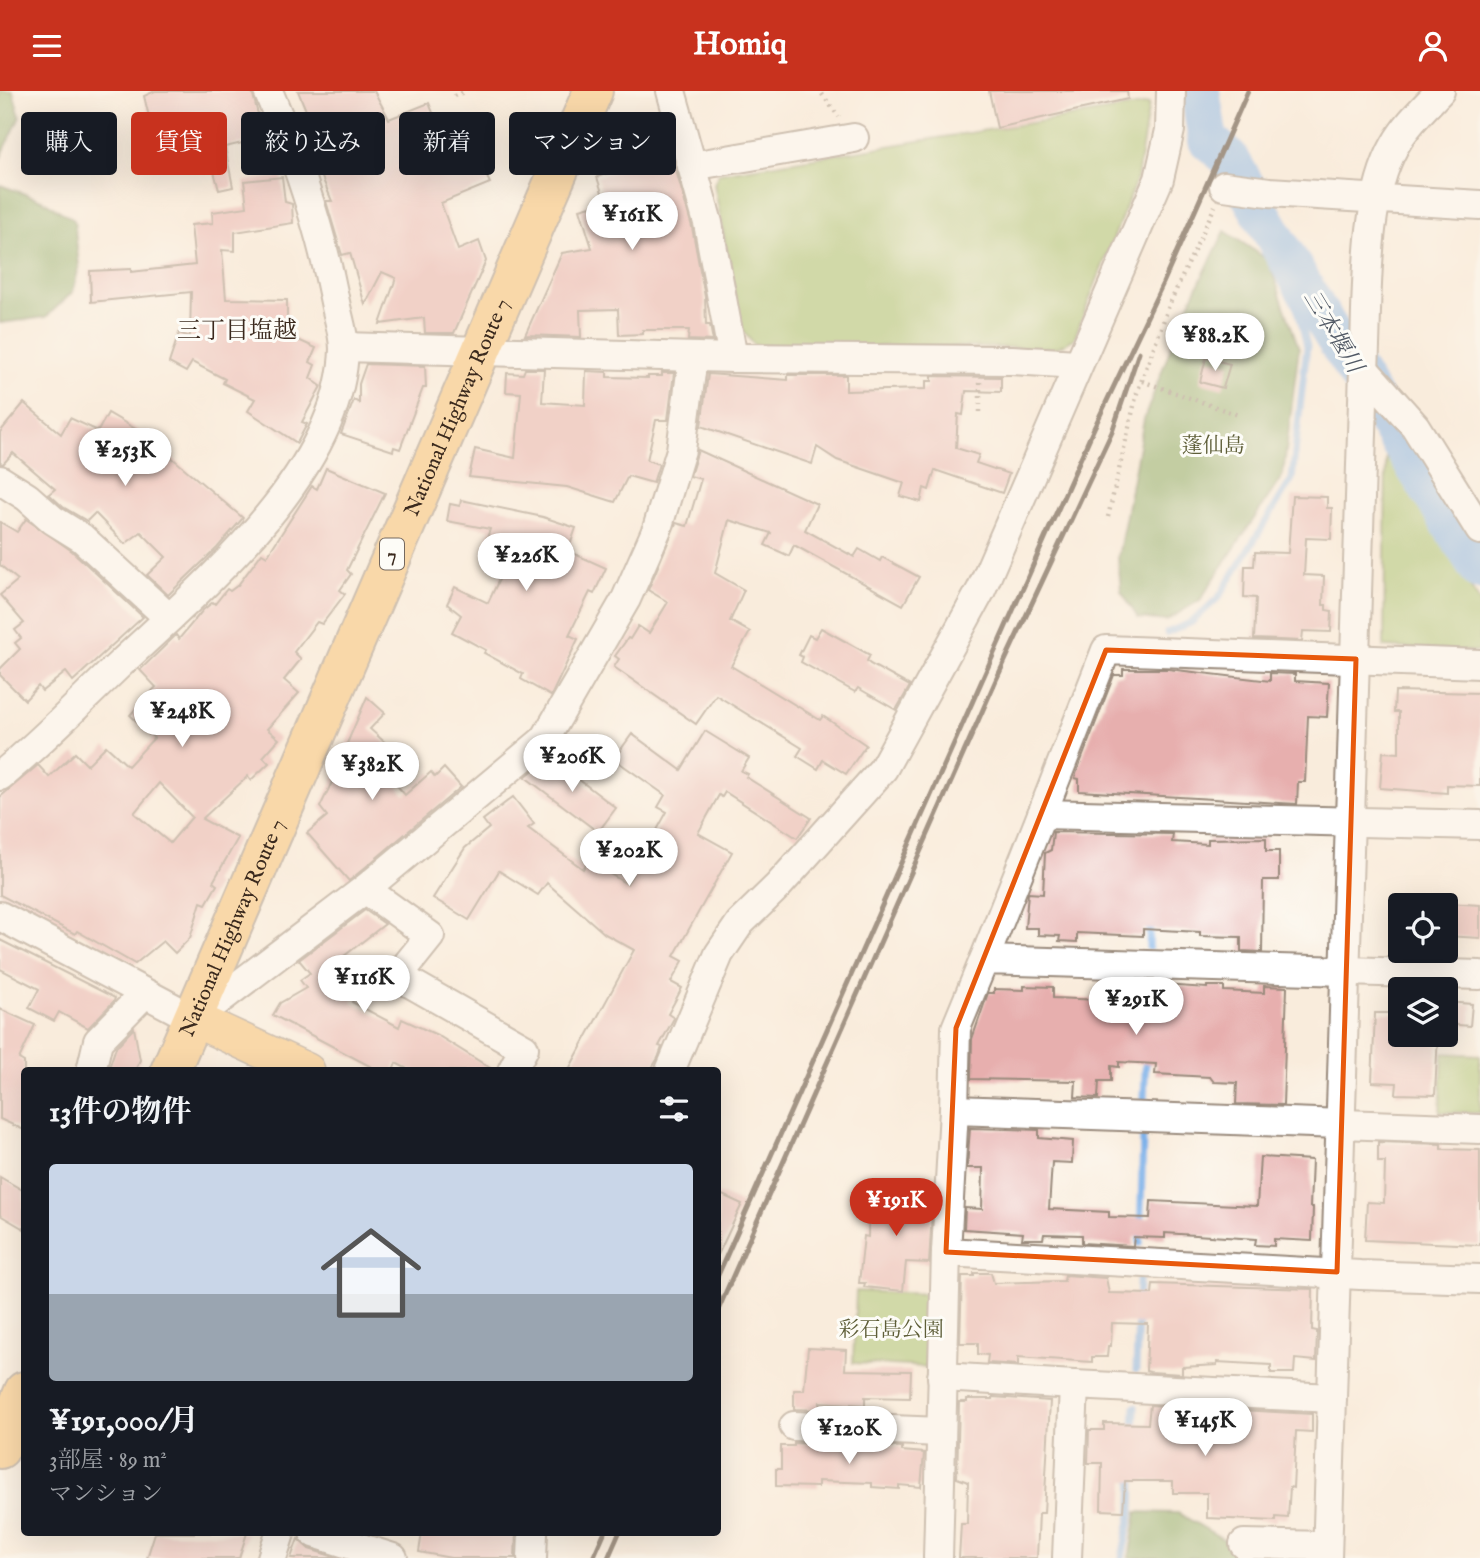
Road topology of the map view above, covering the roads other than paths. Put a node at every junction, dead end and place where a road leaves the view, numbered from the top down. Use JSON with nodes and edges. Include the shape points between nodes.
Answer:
{"nodes":[{"id":1,"x":268,"y":91,"type":"edge"},
{"id":2,"x":593,"y":91,"type":"edge"},
{"id":3,"x":671,"y":91,"type":"edge"},
{"id":4,"x":1171,"y":91,"type":"edge"},
{"id":5,"x":1440,"y":91,"type":"edge"},
{"id":6,"x":853,"y":138,"type":"dead end"},
{"id":7,"x":692,"y":166,"type":"junction"},
{"id":8,"x":1224,"y":186,"type":"road end"},
{"id":9,"x":1375,"y":199,"type":"junction"},
{"id":10,"x":1480,"y":205,"type":"edge"},
{"id":11,"x":344,"y":347,"type":"junction"},
{"id":12,"x":480,"y":350,"type":"junction"},
{"id":13,"x":693,"y":357,"type":"junction"},
{"id":14,"x":733,"y":358,"type":"junction"},
{"id":15,"x":1077,"y":364,"type":"junction"},
{"id":16,"x":1364,"y":369,"type":"junction"},
{"id":17,"x":0,"y":480,"type":"edge"},
{"id":18,"x":1480,"y":530,"type":"edge"},
{"id":19,"x":169,"y":618,"type":"junction"},
{"id":20,"x":1356,"y":659,"type":"junction"},
{"id":21,"x":1480,"y":664,"type":"edge"},
{"id":22,"x":0,"y":776,"type":"edge"},
{"id":23,"x":1042,"y":814,"type":"junction"},
{"id":24,"x":1351,"y":824,"type":"junction"},
{"id":25,"x":1480,"y":825,"type":"edge"},
{"id":26,"x":365,"y":889,"type":"junction"},
{"id":27,"x":0,"y":916,"type":"edge"},
{"id":28,"x":984,"y":960,"type":"junction"},
{"id":29,"x":1348,"y":972,"type":"junction"},
{"id":30,"x":1480,"y":975,"type":"edge"},
{"id":31,"x":145,"y":994,"type":"junction"},
{"id":32,"x":194,"y":1019,"type":"junction"},
{"id":33,"x":92,"y":1067,"type":"edge"},
{"id":34,"x":172,"y":1067,"type":"edge"},
{"id":35,"x":298,"y":1067,"type":"edge"},
{"id":36,"x":514,"y":1067,"type":"edge"},
{"id":37,"x":672,"y":1067,"type":"edge"},
{"id":38,"x":954,"y":1109,"type":"junction"},
{"id":39,"x":1342,"y":1126,"type":"junction"},
{"id":40,"x":1480,"y":1129,"type":"edge"},
{"id":41,"x":946,"y":1252,"type":"junction"},
{"id":42,"x":1337,"y":1272,"type":"junction"},
{"id":43,"x":1480,"y":1279,"type":"edge"},
{"id":44,"x":942,"y":1377,"type":"junction"},
{"id":45,"x":1074,"y":1385,"type":"junction"},
{"id":46,"x":1332,"y":1398,"type":"junction"},
{"id":47,"x":21,"y":1400,"type":"edge"},
{"id":48,"x":794,"y":1426,"type":"dead end"},
{"id":49,"x":941,"y":1432,"type":"junction"},
{"id":50,"x":8,"y":1437,"type":"edge"},
{"id":51,"x":279,"y":1536,"type":"edge"},
{"id":52,"x":323,"y":1536,"type":"edge"},
{"id":53,"x":533,"y":1536,"type":"edge"},
{"id":54,"x":1244,"y":1543,"type":"dead end"},
{"id":55,"x":1327,"y":1552,"type":"edge"},
{"id":56,"x":272,"y":1558,"type":"edge"},
{"id":57,"x":393,"y":1558,"type":"edge"},
{"id":58,"x":532,"y":1558,"type":"edge"},
{"id":59,"x":938,"y":1558,"type":"edge"},
{"id":60,"x":1067,"y":1558,"type":"edge"}],
"edges":[{"from":1,"to":11,"type":"street","via":[[327,259]]},
{"from":2,"to":12,"type":"highway","name":"National Highway Route 7","number":"7"},
{"from":3,"to":7,"type":"street"},
{"from":4,"to":15,"type":"street","via":[[1170,130],[1159,179]]},
{"from":5,"to":9,"type":"street","via":[[1395,145]]},
{"from":6,"to":7,"type":"street"},
{"from":7,"to":14,"type":"street","via":[[708,223]]},
{"from":8,"to":9,"type":"street"},
{"from":9,"to":10,"type":"street"},
{"from":9,"to":16,"type":"street"},
{"from":11,"to":12,"type":"street"},
{"from":11,"to":19,"type":"street","via":[[339,395],[311,453],[264,524]]},
{"from":12,"to":13,"type":"street"},
{"from":12,"to":32,"type":"highway","name":"National Highway Route 7","number":"7"},
{"from":13,"to":14,"type":"street"},
{"from":13,"to":26,"type":"street","via":[[681,450],[657,529],[626,599],[545,739]]},
{"from":14,"to":15,"type":"street"},
{"from":15,"to":37,"type":"street","via":[[981,590],[883,769],[740,923],[719,954]]},
{"from":16,"to":18,"type":"street","via":[[1415,426]]},
{"from":16,"to":20,"type":"street"},
{"from":17,"to":19,"type":"street","via":[[82,538]]},
{"from":19,"to":22,"type":"street"},
{"from":20,"to":21,"type":"street"},
{"from":20,"to":23,"type":"street","via":[[1106,650]]},
{"from":20,"to":24,"type":"street"},
{"from":23,"to":24,"type":"street"},
{"from":23,"to":28,"type":"street"},
{"from":24,"to":25,"type":"street"},
{"from":24,"to":29,"type":"street"},
{"from":26,"to":32,"type":"street"},
{"from":26,"to":36,"type":"street","via":[[430,936],[398,976],[523,1048]]},
{"from":27,"to":31,"type":"street"},
{"from":28,"to":29,"type":"street"},
{"from":28,"to":38,"type":"street","via":[[956,1028]]},
{"from":29,"to":30,"type":"street"},
{"from":29,"to":39,"type":"street"},
{"from":31,"to":32,"type":"street"},
{"from":31,"to":33,"type":"street","via":[[99,1041]]},
{"from":32,"to":34,"type":"highway","name":"National Highway Route 7","number":"7"},
{"from":32,"to":35,"type":"main road"},
{"from":38,"to":39,"type":"street"},
{"from":38,"to":41,"type":"street"},
{"from":39,"to":40,"type":"street"},
{"from":39,"to":42,"type":"street"},
{"from":41,"to":42,"type":"street"},
{"from":41,"to":44,"type":"street"},
{"from":42,"to":43,"type":"street"},
{"from":42,"to":46,"type":"street"},
{"from":44,"to":45,"type":"street"},
{"from":44,"to":49,"type":"street"},
{"from":45,"to":46,"type":"street"},
{"from":45,"to":60,"type":"street"},
{"from":46,"to":55,"type":"street"},
{"from":47,"to":50,"type":"highway"},
{"from":48,"to":49,"type":"street"},
{"from":49,"to":59,"type":"street"},
{"from":51,"to":56,"type":"street"},
{"from":52,"to":57,"type":"street"},
{"from":53,"to":58,"type":"street"},
{"from":54,"to":55,"type":"street"}]}
